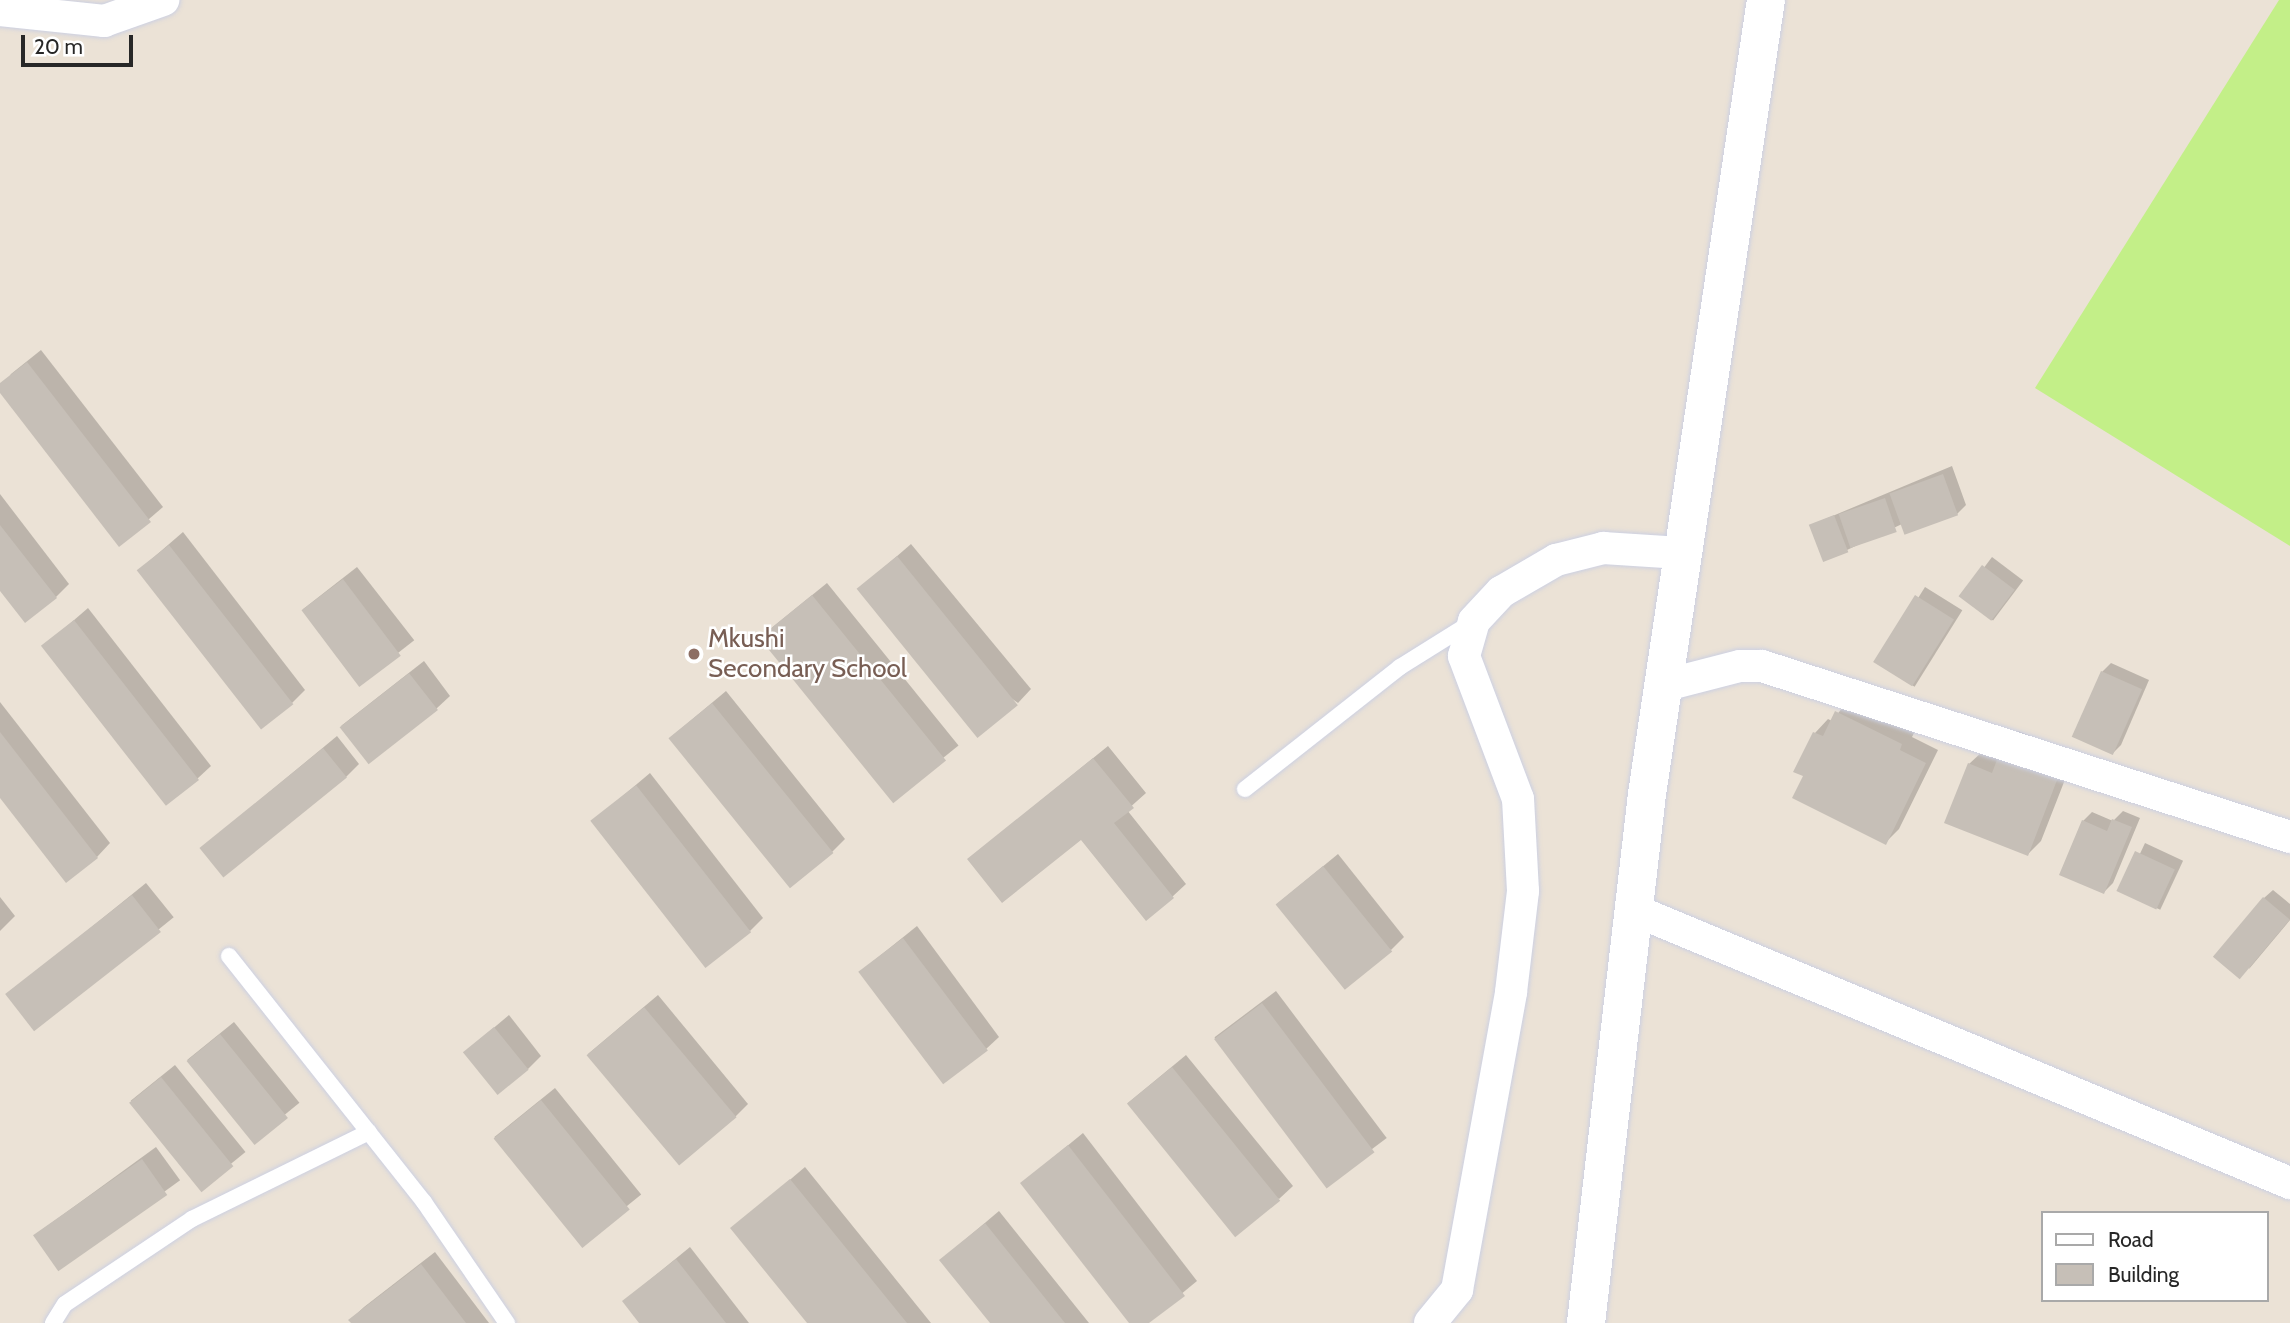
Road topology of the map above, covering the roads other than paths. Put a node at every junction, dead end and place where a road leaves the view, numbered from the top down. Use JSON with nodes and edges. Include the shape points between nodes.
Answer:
{"nodes":[{"id":1,"x":163,"y":0,"type":"edge"},
{"id":2,"x":1766,"y":0,"type":"edge"},
{"id":3,"x":0,"y":10,"type":"edge"},
{"id":4,"x":1681,"y":553,"type":"junction"},
{"id":5,"x":1474,"y":621,"type":"junction"},
{"id":6,"x":1666,"y":685,"type":"junction"},
{"id":7,"x":1245,"y":789,"type":"dead end"},
{"id":8,"x":2290,"y":837,"type":"edge"},
{"id":9,"x":1634,"y":910,"type":"junction"},
{"id":10,"x":229,"y":956,"type":"dead end"},
{"id":11,"x":369,"y":1132,"type":"junction"},
{"id":12,"x":2290,"y":1183,"type":"edge"},
{"id":13,"x":52,"y":1323,"type":"edge"},
{"id":14,"x":507,"y":1323,"type":"edge"},
{"id":15,"x":1430,"y":1323,"type":"edge"},
{"id":16,"x":1586,"y":1323,"type":"edge"}],
"edges":[{"from":1,"to":3,"type":"street","via":[[104,20]]},
{"from":2,"to":4,"type":"street"},
{"from":4,"to":5,"type":"street","via":[[1603,548],[1556,560],[1501,592]]},
{"from":4,"to":6,"type":"street"},
{"from":5,"to":7,"type":"lane","via":[[1400,667]]},
{"from":5,"to":15,"type":"street","via":[[1464,656],[1518,799],[1523,891],[1511,992],[1457,1290]]},
{"from":6,"to":8,"type":"street","via":[[1740,666],[1762,666]]},
{"from":6,"to":9,"type":"street"},
{"from":9,"to":12,"type":"street"},
{"from":9,"to":16,"type":"street"},
{"from":10,"to":11,"type":"lane"},
{"from":11,"to":13,"type":"lane","via":[[192,1219],[65,1304]]},
{"from":11,"to":14,"type":"lane"}]}
